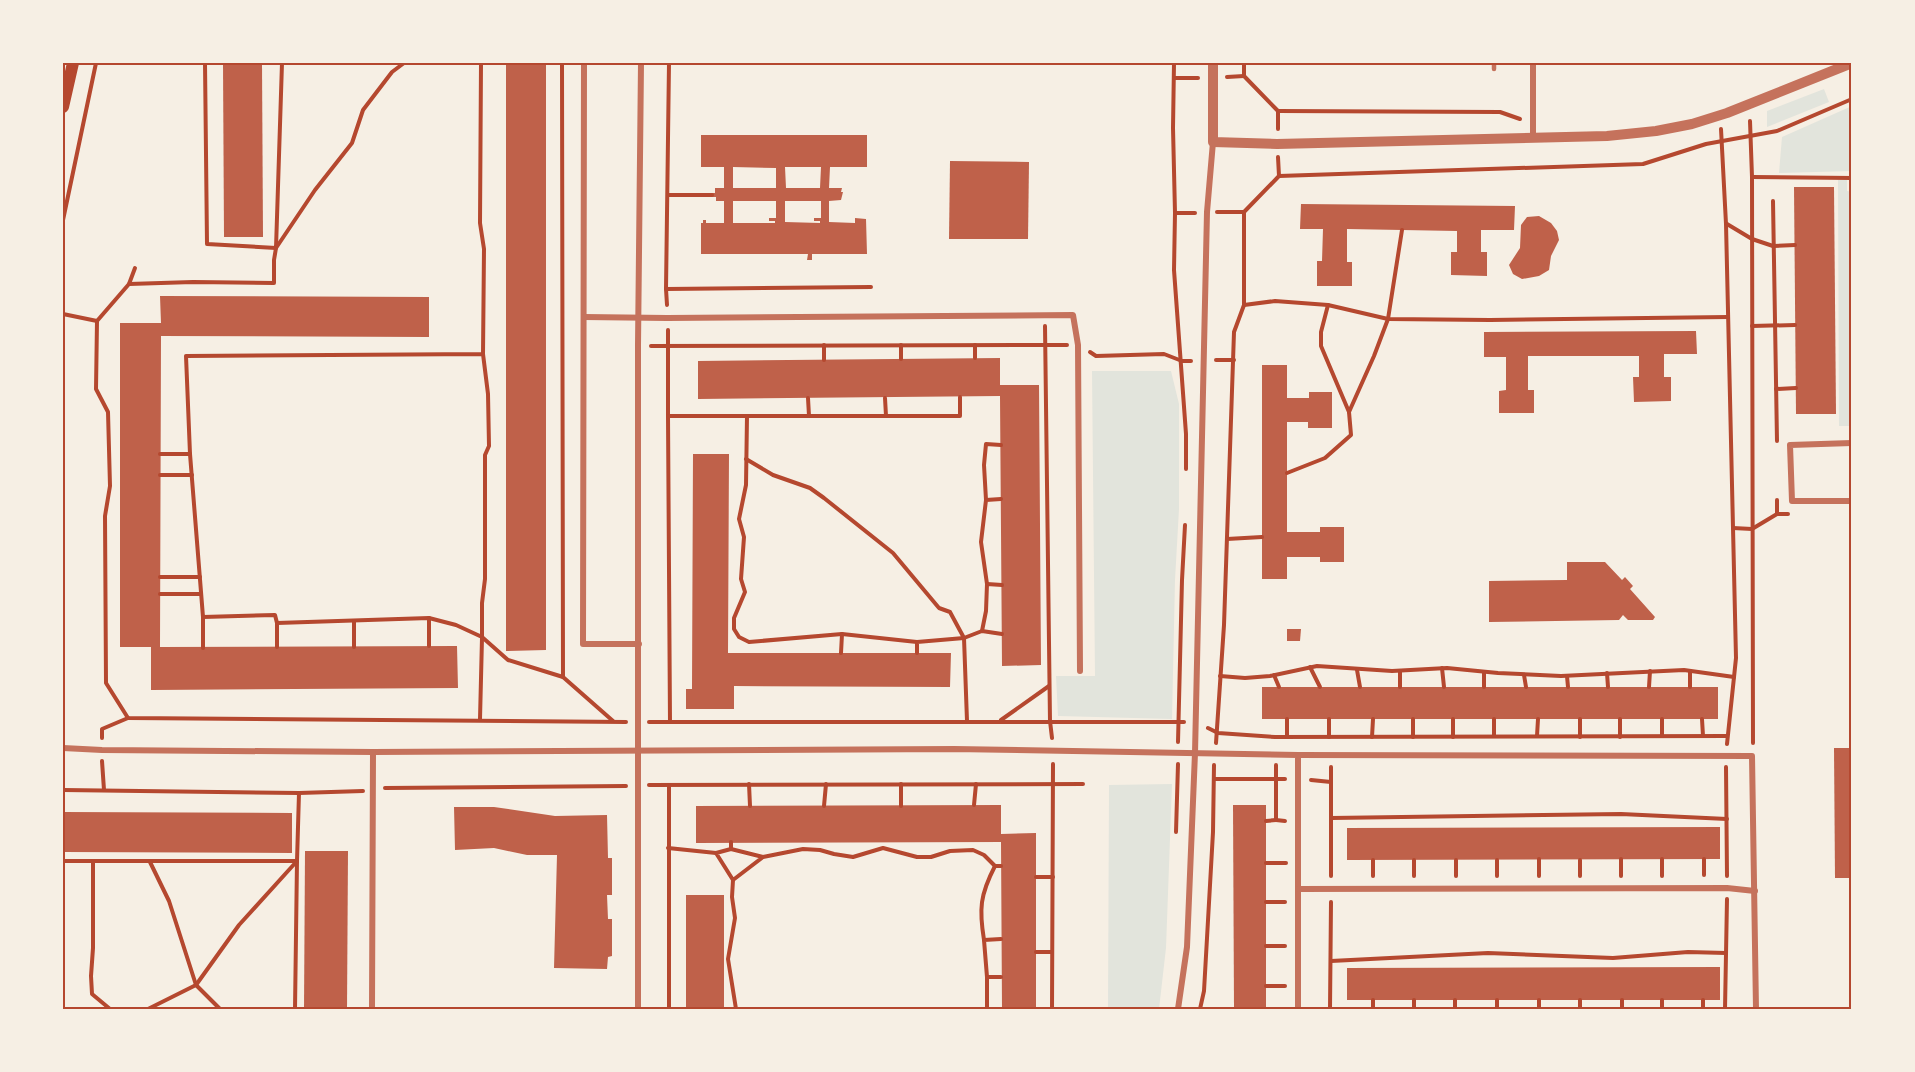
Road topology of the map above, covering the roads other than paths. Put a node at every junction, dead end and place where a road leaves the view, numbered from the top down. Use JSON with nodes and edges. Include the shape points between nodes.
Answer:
{"nodes":[{"id":1,"x":73,"y":63,"type":"edge"},
{"id":2,"x":584,"y":63,"type":"edge"},
{"id":3,"x":641,"y":63,"type":"edge"},
{"id":4,"x":1213,"y":63,"type":"edge"},
{"id":5,"x":1533,"y":63,"type":"edge"},
{"id":6,"x":1852,"y":63,"type":"edge"},
{"id":7,"x":63,"y":107,"type":"edge"},
{"id":8,"x":1533,"y":138,"type":"junction"},
{"id":9,"x":1213,"y":142,"type":"junction"},
{"id":10,"x":584,"y":317,"type":"junction"},
{"id":11,"x":638,"y":318,"type":"junction"},
{"id":12,"x":1852,"y":443,"type":"edge"},
{"id":13,"x":1852,"y":501,"type":"edge"},
{"id":14,"x":639,"y":644,"type":"junction"},
{"id":15,"x":1080,"y":671,"type":"dead end"},
{"id":16,"x":63,"y":748,"type":"edge"},
{"id":17,"x":639,"y":751,"type":"junction"},
{"id":18,"x":373,"y":752,"type":"junction"},
{"id":19,"x":1195,"y":753,"type":"junction"},
{"id":20,"x":1298,"y":755,"type":"junction"},
{"id":21,"x":1298,"y":888,"type":"junction"},
{"id":22,"x":1755,"y":891,"type":"junction"},
{"id":23,"x":372,"y":1009,"type":"edge"},
{"id":24,"x":638,"y":1009,"type":"edge"},
{"id":25,"x":1178,"y":1009,"type":"edge"},
{"id":26,"x":1298,"y":1009,"type":"edge"},
{"id":27,"x":1756,"y":1009,"type":"edge"}],
"edges":[{"from":1,"to":7,"type":"main road"},
{"from":2,"to":10,"type":"street"},
{"from":3,"to":11,"type":"street"},
{"from":4,"to":9,"type":"street"},
{"from":5,"to":8,"type":"street"},
{"from":6,"to":8,"type":"street","via":[[1692,124],[1607,136]]},
{"from":8,"to":9,"type":"street"},
{"from":9,"to":19,"type":"street","via":[[1207,212]]},
{"from":10,"to":11,"type":"street"},
{"from":10,"to":14,"type":"street","via":[[583,644]]},
{"from":11,"to":14,"type":"street"},
{"from":11,"to":15,"type":"street","via":[[1073,315],[1078,345]]},
{"from":12,"to":13,"type":"street","via":[[1790,445],[1792,501]]},
{"from":14,"to":17,"type":"street"},
{"from":16,"to":18,"type":"street"},
{"from":17,"to":18,"type":"street"},
{"from":17,"to":19,"type":"street","via":[[954,749]]},
{"from":17,"to":24,"type":"street"},
{"from":18,"to":23,"type":"street"},
{"from":19,"to":20,"type":"street"},
{"from":19,"to":25,"type":"street","via":[[1187,946]]},
{"from":20,"to":21,"type":"street"},
{"from":20,"to":22,"type":"street","via":[[1752,756]]},
{"from":21,"to":22,"type":"street"},
{"from":21,"to":26,"type":"street"},
{"from":22,"to":27,"type":"street"}]}
